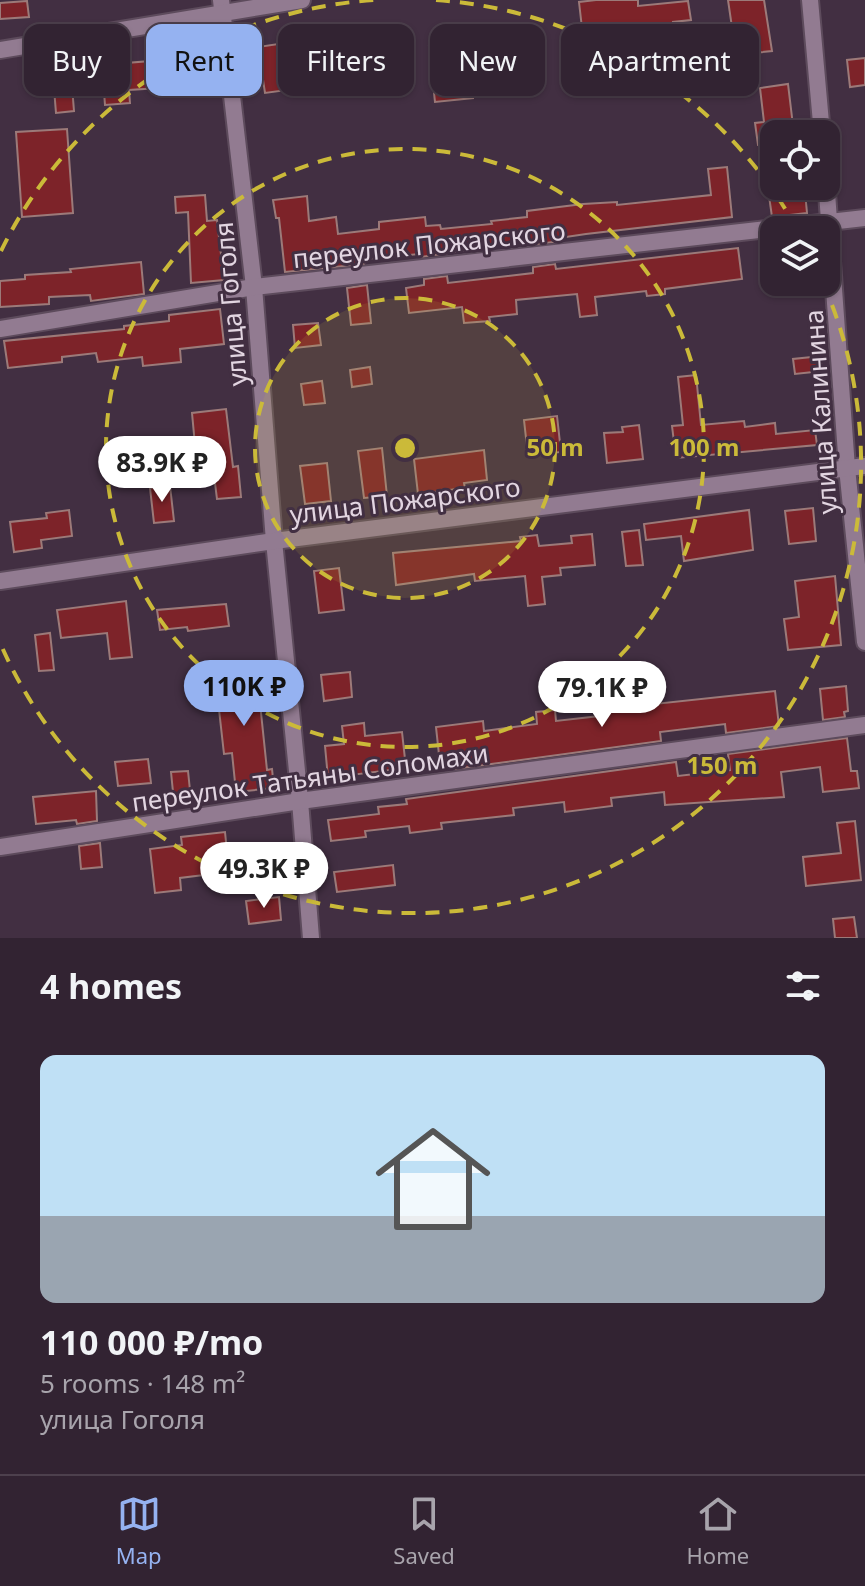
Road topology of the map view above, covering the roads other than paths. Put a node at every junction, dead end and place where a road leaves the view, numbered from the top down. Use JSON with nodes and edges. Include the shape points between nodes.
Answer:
{"nodes":[{"id":1,"x":302,"y":0,"type":"edge"},
{"id":2,"x":810,"y":0,"type":"edge"},
{"id":3,"x":221,"y":6,"type":"edge"},
{"id":4,"x":0,"y":50,"type":"edge"},
{"id":5,"x":821,"y":120,"type":"edge"},
{"id":6,"x":865,"y":218,"type":"edge"},
{"id":7,"x":840,"y":222,"type":"edge"},
{"id":8,"x":760,"y":232,"type":"edge"},
{"id":9,"x":254,"y":287,"type":"junction"},
{"id":10,"x":835,"y":296,"type":"edge"},
{"id":11,"x":0,"y":329,"type":"edge"},
{"id":12,"x":865,"y":466,"type":"edge"},
{"id":13,"x":847,"y":468,"type":"junction"},
{"id":14,"x":274,"y":541,"type":"junction"},
{"id":15,"x":0,"y":581,"type":"edge"},
{"id":16,"x":865,"y":642,"type":"edge"},
{"id":17,"x":865,"y":725,"type":"edge"},
{"id":18,"x":300,"y":801,"type":"junction"},
{"id":19,"x":0,"y":847,"type":"edge"},
{"id":20,"x":311,"y":938,"type":"edge"}],
"edges":[{"from":1,"to":3,"type":"street"},
{"from":2,"to":5,"type":"street"},
{"from":3,"to":4,"type":"street"},
{"from":3,"to":9,"type":"street","name":"улица Гоголя"},
{"from":6,"to":7,"type":"street","name":"переулок Пожарского"},
{"from":8,"to":9,"type":"street","name":"переулок Пожарского"},
{"from":9,"to":11,"type":"street","name":"переулок Пожарского"},
{"from":9,"to":14,"type":"street","name":"улица Гоголя"},
{"from":10,"to":13,"type":"street","name":"улица Калинина"},
{"from":12,"to":13,"type":"street","name":"улица Пожарского"},
{"from":13,"to":14,"type":"street","name":"улица Пожарского"},
{"from":13,"to":16,"type":"street","name":"улица Калинина"},
{"from":14,"to":15,"type":"street","name":"улица Пожарского"},
{"from":14,"to":18,"type":"street","name":"улица Гоголя"},
{"from":17,"to":18,"type":"street","name":"переулок Татьяны Соломахи"},
{"from":18,"to":19,"type":"street","name":"переулок Татьяны Соломахи"},
{"from":18,"to":20,"type":"street","name":"улица Гоголя"}]}
